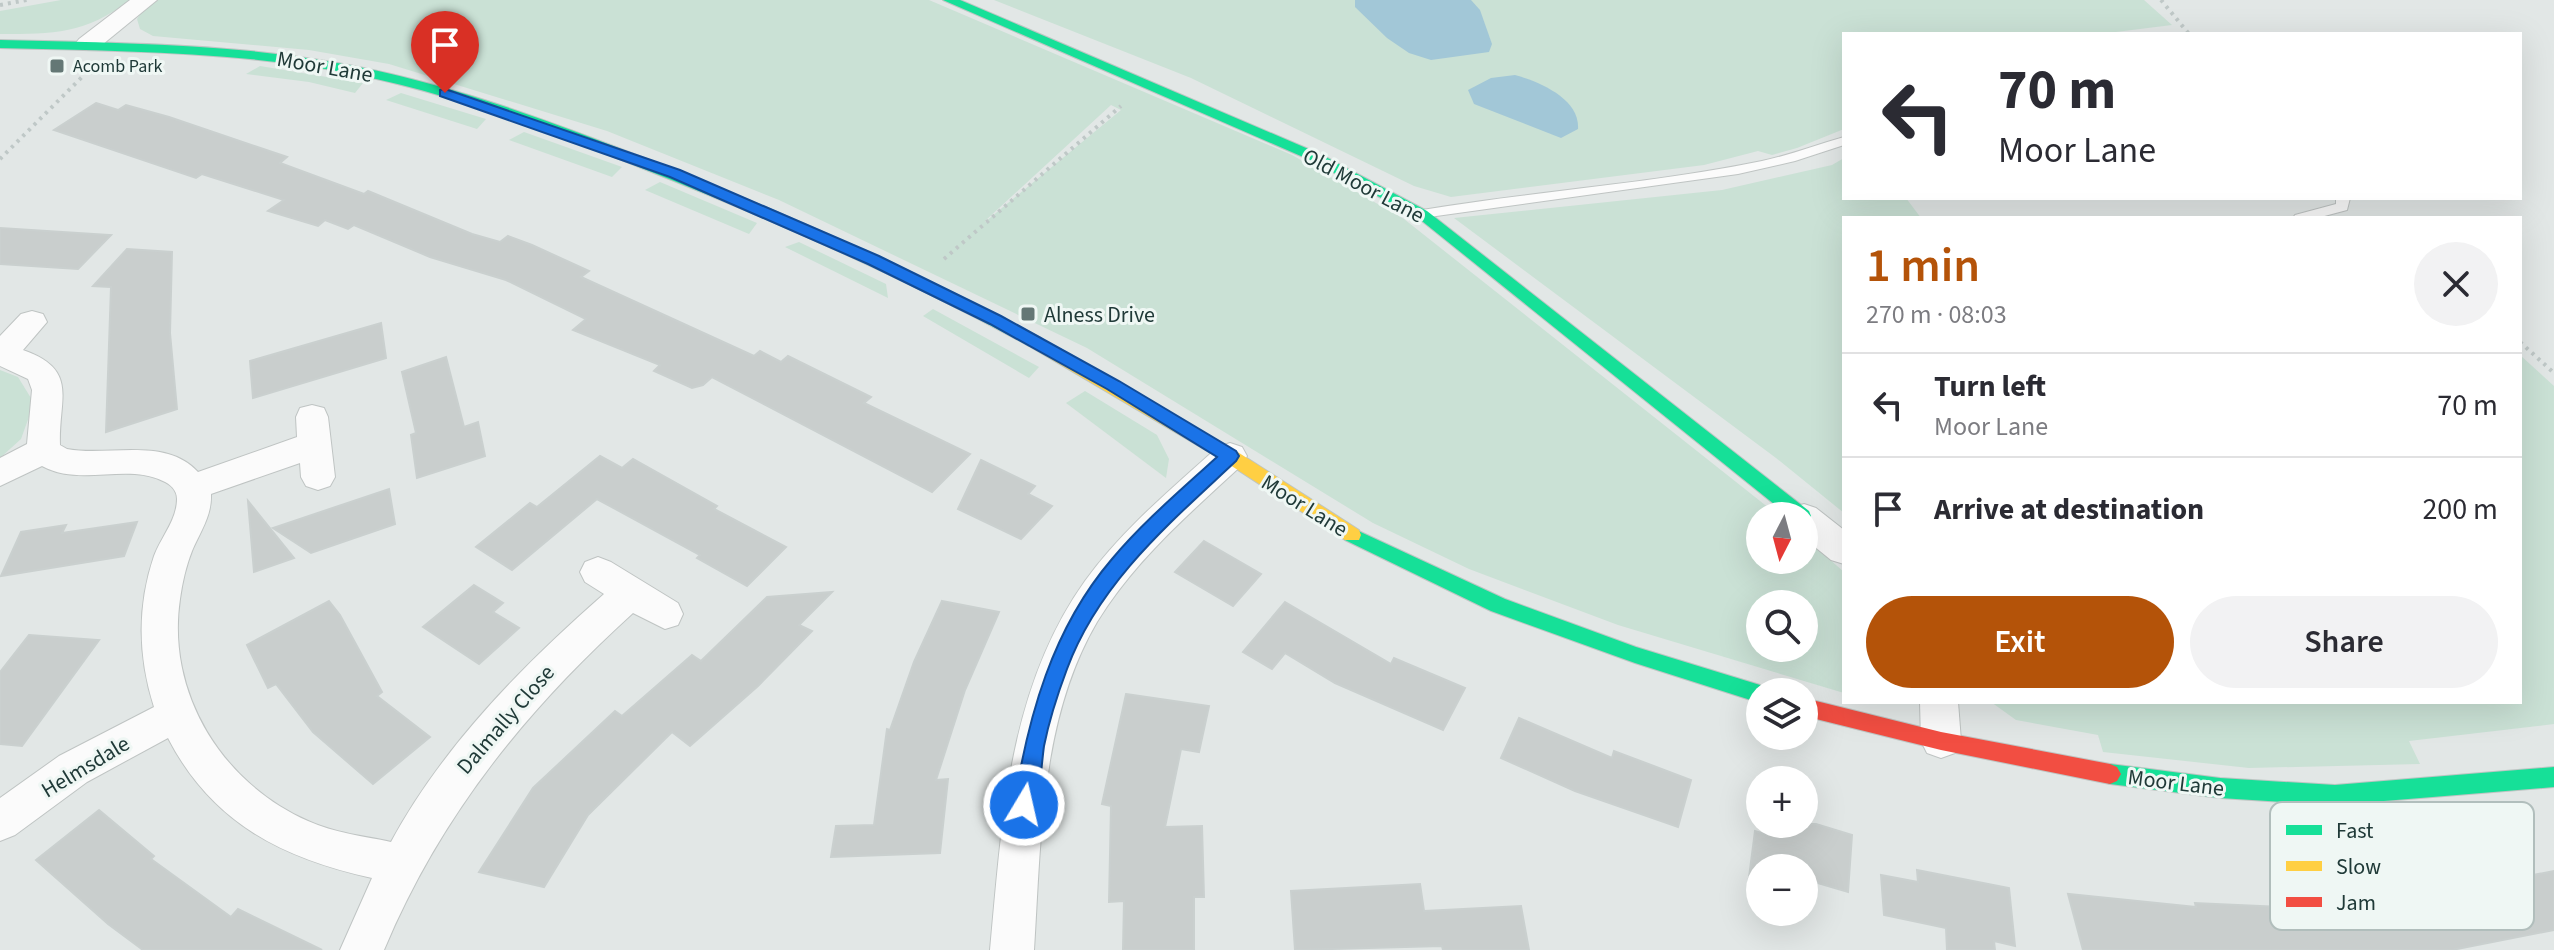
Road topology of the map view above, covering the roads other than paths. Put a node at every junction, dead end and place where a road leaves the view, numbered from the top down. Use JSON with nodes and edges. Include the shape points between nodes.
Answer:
{"nodes":[{"id":1,"x":145,"y":0,"type":"edge"},
{"id":2,"x":949,"y":0,"type":"edge"},
{"id":3,"x":0,"y":44,"type":"edge"},
{"id":4,"x":88,"y":44,"type":"junction"},
{"id":5,"x":1842,"y":142,"type":"edge"},
{"id":6,"x":2343,"y":200,"type":"edge"},
{"id":7,"x":1422,"y":214,"type":"junction"},
{"id":8,"x":2308,"y":216,"type":"edge"},
{"id":9,"x":32,"y":322,"type":"dead end"},
{"id":10,"x":0,"y":354,"type":"edge"},
{"id":11,"x":314,"y":446,"type":"dead end"},
{"id":12,"x":44,"y":450,"type":"junction"},
{"id":13,"x":1230,"y":456,"type":"junction"},
{"id":14,"x":0,"y":473,"type":"edge"},
{"id":15,"x":193,"y":487,"type":"junction"},
{"id":16,"x":1784,"y":502,"type":"edge"},
{"id":17,"x":1818,"y":529,"type":"edge"},
{"id":18,"x":1842,"y":548,"type":"edge"},
{"id":19,"x":665,"y":614,"type":"dead end"},
{"id":20,"x":1746,"y":690,"type":"edge"},
{"id":21,"x":1939,"y":704,"type":"edge"},
{"id":22,"x":1818,"y":710,"type":"edge"},
{"id":23,"x":175,"y":715,"type":"junction"},
{"id":24,"x":1941,"y":741,"type":"junction"},
{"id":25,"x":2551,"y":782,"type":"edge"},
{"id":26,"x":0,"y":822,"type":"edge"},
{"id":27,"x":400,"y":864,"type":"junction"},
{"id":28,"x":362,"y":950,"type":"edge"},
{"id":29,"x":1012,"y":950,"type":"edge"}],
"edges":[{"from":1,"to":4,"type":"street"},
{"from":2,"to":7,"type":"street","name":"Old Moor Lane","via":[[1315,157]]},
{"from":3,"to":4,"type":"street","name":"Moor Lane"},
{"from":4,"to":13,"type":"street","name":"Moor Lane","via":[[248,54],[334,66],[445,93],[675,173],[996,320]]},
{"from":5,"to":7,"type":"lane","via":[[1739,172]]},
{"from":6,"to":8,"type":"lane","via":[[2342,207]]},
{"from":7,"to":16,"type":"street","name":"Old Moor Lane"},
{"from":9,"to":10,"type":"street"},
{"from":10,"to":12,"type":"street","via":[[36,366],[46,381],[50,396]]},
{"from":11,"to":15,"type":"street"},
{"from":12,"to":14,"type":"street"},
{"from":12,"to":15,"type":"street","via":[[58,460],[164,467]]},
{"from":13,"to":20,"type":"street","name":"Moor Lane","via":[[1343,531],[1498,605]]},
{"from":13,"to":29,"type":"street","via":[[1118,565],[1084,613],[1057,668],[1035,741],[1024,805]]},
{"from":15,"to":23,"type":"street","via":[[195,504],[171,558],[158,613],[159,665]]},
{"from":17,"to":18,"type":"street","name":"Old Moor Lane"},
{"from":19,"to":27,"type":"street","name":"Dalmally Close","via":[[614,582],[476,748]]},
{"from":21,"to":24,"type":"street"},
{"from":22,"to":24,"type":"street","name":"Moor Lane"},
{"from":23,"to":26,"type":"street","name":"Helmsdale","via":[[73,769]]},
{"from":23,"to":27,"type":"street","via":[[194,751],[248,808],[287,831],[338,850]]},
{"from":24,"to":25,"type":"street","name":"Moor Lane","via":[[2127,777],[2335,795]]},
{"from":27,"to":28,"type":"street","name":"Dalmally Close"}]}
